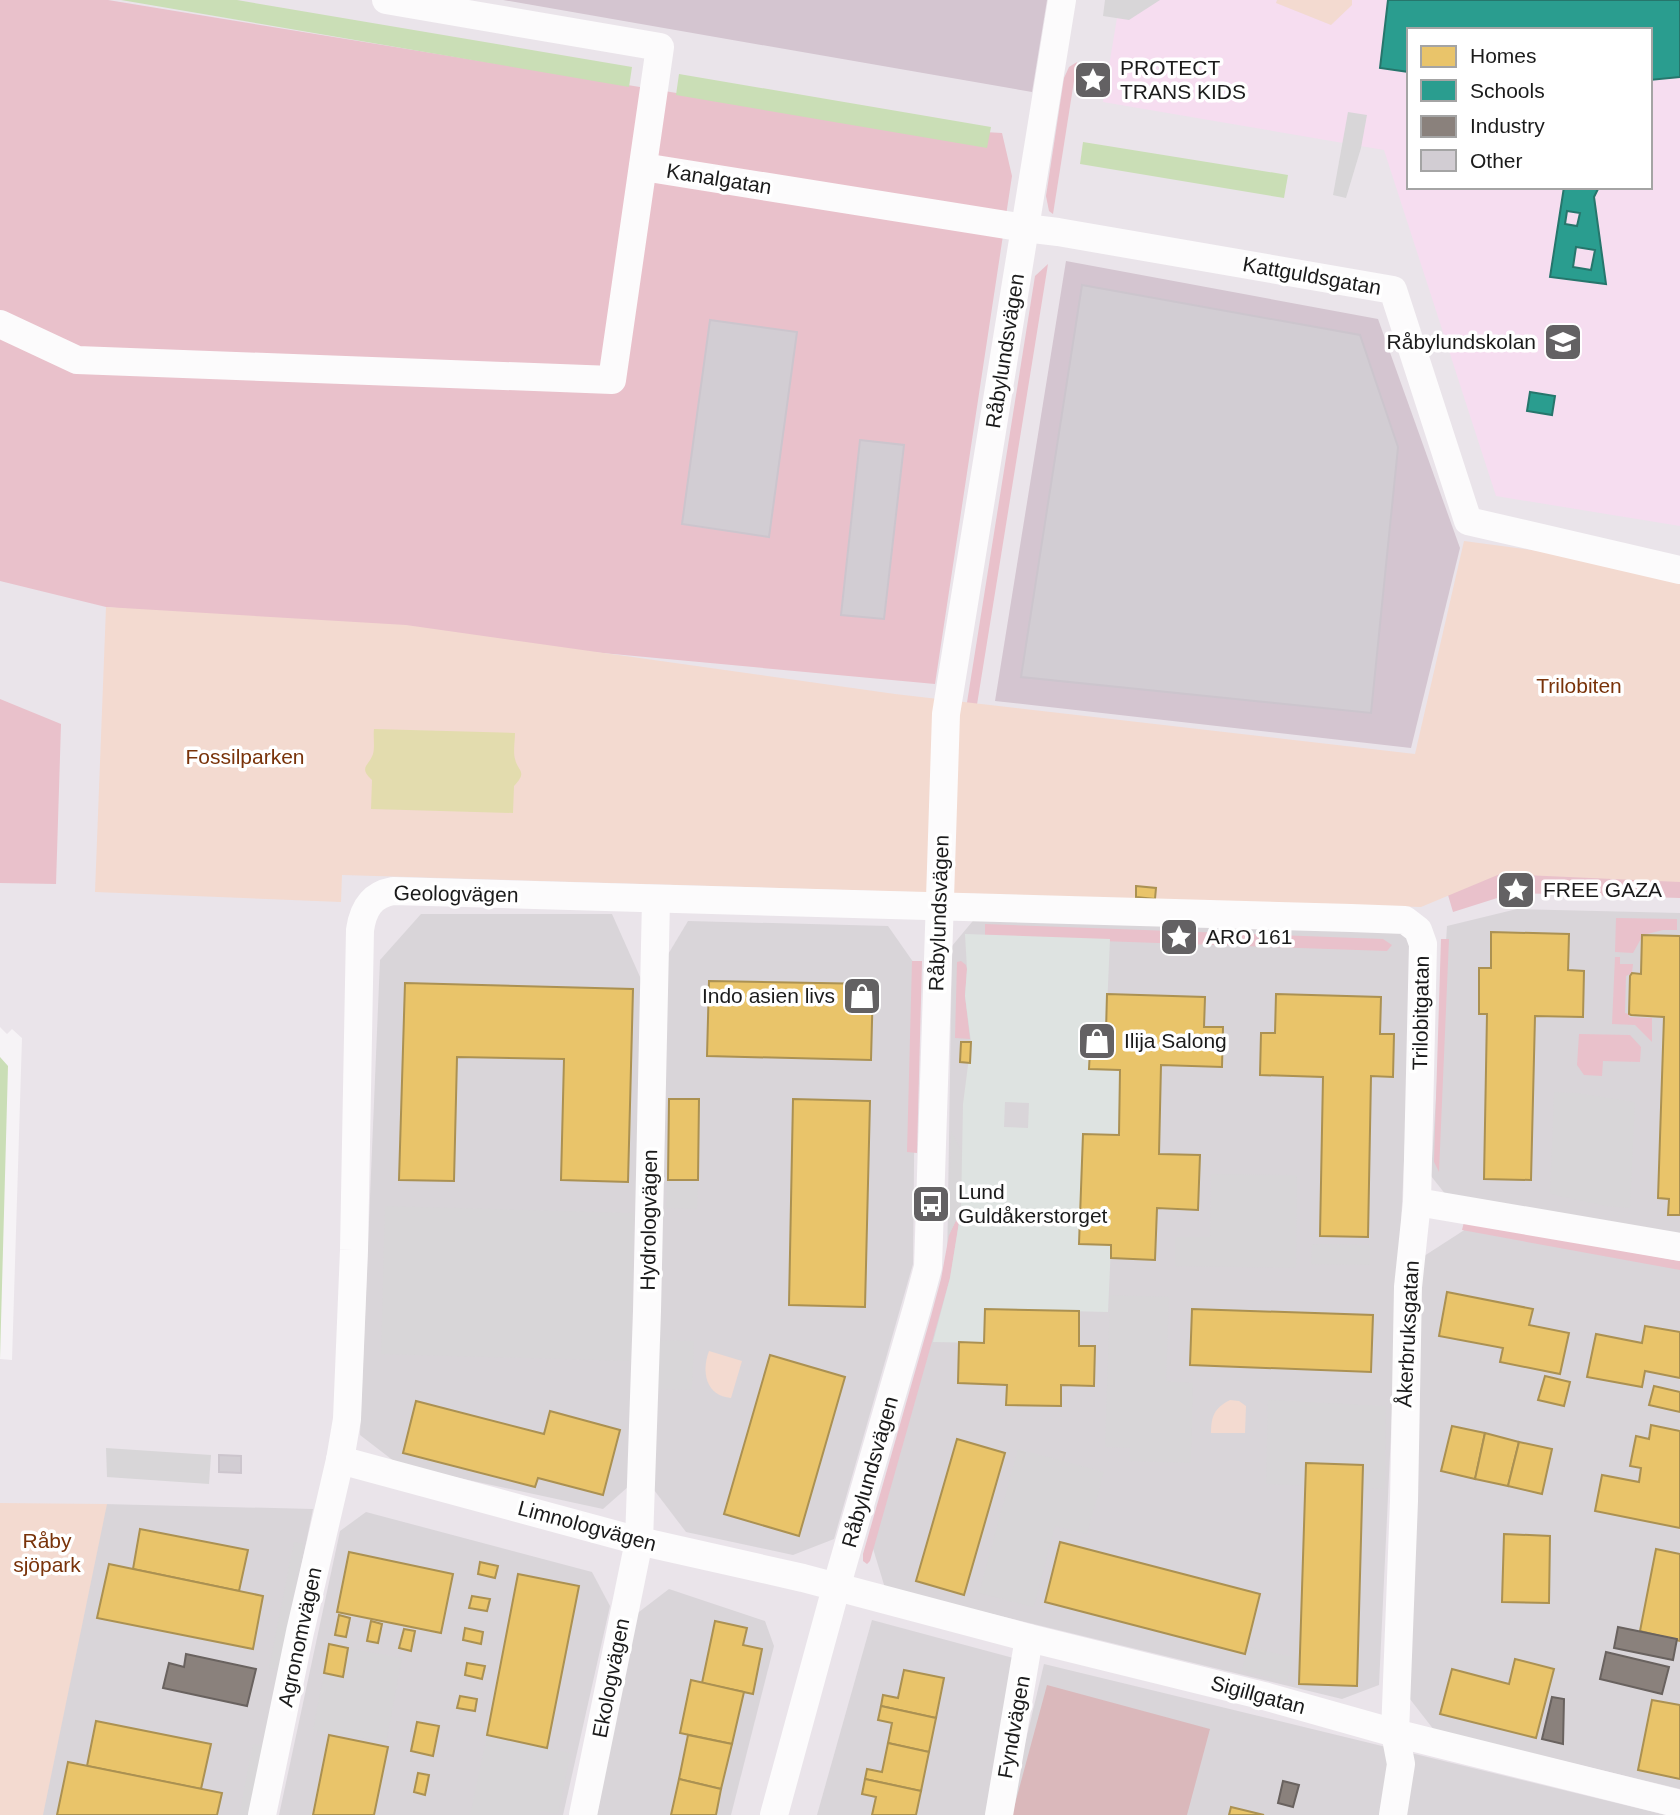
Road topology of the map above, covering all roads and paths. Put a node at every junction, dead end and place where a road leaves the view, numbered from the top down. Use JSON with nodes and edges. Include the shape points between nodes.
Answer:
{"nodes":[{"id":1,"x":386,"y":0,"type":"edge"},
{"id":2,"x":1062,"y":0,"type":"edge"},
{"id":3,"x":643,"y":167,"type":"junction"},
{"id":4,"x":1025,"y":228,"type":"junction"},
{"id":5,"x":0,"y":324,"type":"edge"},
{"id":6,"x":1680,"y":570,"type":"edge"},
{"id":7,"x":656,"y":900,"type":"junction"},
{"id":8,"x":939,"y":907,"type":"junction"},
{"id":9,"x":1417,"y":1202,"type":"junction"},
{"id":10,"x":1680,"y":1247,"type":"edge"},
{"id":11,"x":340,"y":1460,"type":"junction"},
{"id":12,"x":639,"y":1541,"type":"junction"},
{"id":13,"x":836,"y":1588,"type":"junction"},
{"id":14,"x":1029,"y":1638,"type":"junction"},
{"id":15,"x":1395,"y":1733,"type":"junction"},
{"id":16,"x":1680,"y":1804,"type":"edge"},
{"id":17,"x":262,"y":1815,"type":"edge"},
{"id":18,"x":583,"y":1815,"type":"edge"},
{"id":19,"x":774,"y":1815,"type":"edge"},
{"id":20,"x":999,"y":1815,"type":"edge"},
{"id":21,"x":1393,"y":1815,"type":"edge"}],
"edges":[{"from":1,"to":3,"type":"street","name":"Kanalgatan","via":[[660,47]]},
{"from":2,"to":4,"type":"street","name":"Råbylundsvägen"},
{"from":3,"to":4,"type":"street","name":"Kanalgatan"},
{"from":3,"to":5,"type":"street","via":[[611,380],[77,360]]},
{"from":4,"to":6,"type":"street","name":"Kattguldsgatan","via":[[1393,290],[1468,521]]},
{"from":4,"to":8,"type":"street","name":"Råbylundsvägen","via":[[946,714]]},
{"from":7,"to":8,"type":"street","name":"Geologvägen"},
{"from":7,"to":11,"type":"street","name":"Geologvägen","via":[[393,891],[374,898],[366,907],[360,930],[347,1419]]},
{"from":7,"to":12,"type":"street","name":"Hydrologvägen"},
{"from":8,"to":9,"type":"street","name":"Trilobitgatan","via":[[1405,920],[1418,930],[1423,944]]},
{"from":8,"to":13,"type":"street","name":"Råbylundsvägen","via":[[928,1267]]},
{"from":9,"to":10,"type":"street"},
{"from":9,"to":15,"type":"street","name":"Åkerbruksgatan","via":[[1408,1287]]},
{"from":11,"to":12,"type":"street","name":"Limnologvägen"},
{"from":11,"to":17,"type":"street","name":"Agronomvägen"},
{"from":12,"to":13,"type":"street","name":"Limnologvägen"},
{"from":12,"to":18,"type":"street","name":"Ekologvägen"},
{"from":13,"to":14,"type":"street","name":"Sigillgatan"},
{"from":13,"to":19,"type":"street","name":"Råbylundsvägen"},
{"from":14,"to":15,"type":"street","name":"Sigillgatan"},
{"from":14,"to":20,"type":"street","name":"Fyndvägen"},
{"from":15,"to":16,"type":"street","name":"Sigillgatan"},
{"from":15,"to":21,"type":"street","name":"Åkerbruksgatan","via":[[1401,1764]]}]}
